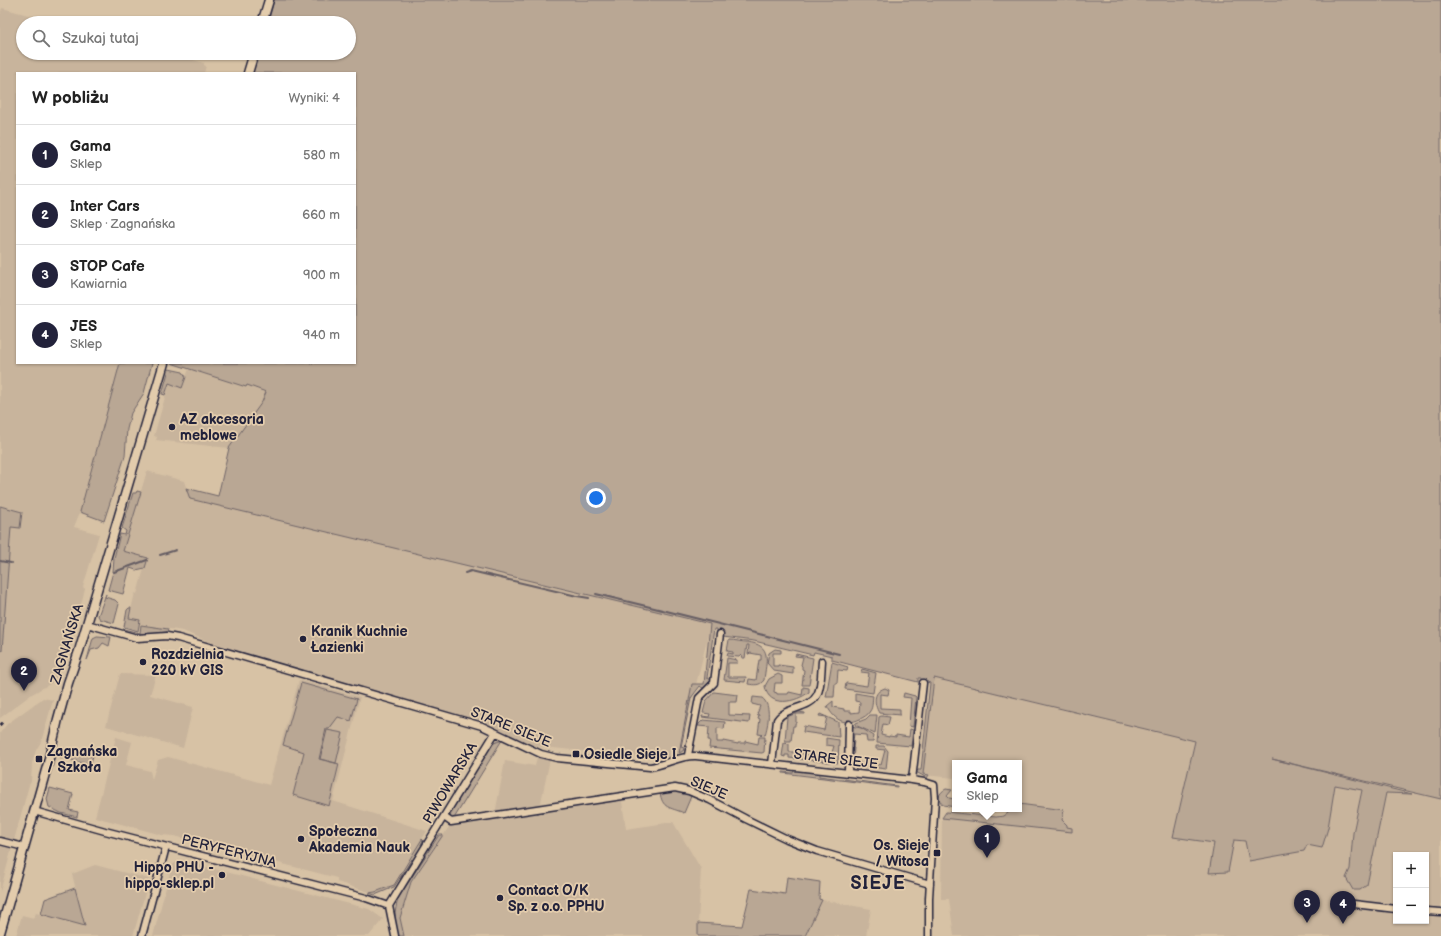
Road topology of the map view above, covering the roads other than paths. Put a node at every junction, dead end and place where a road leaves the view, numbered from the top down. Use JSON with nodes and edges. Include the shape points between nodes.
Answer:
{"nodes":[{"id":1,"x":269,"y":0,"type":"edge"},
{"id":2,"x":264,"y":16,"type":"edge"},
{"id":3,"x":252,"y":60,"type":"edge"},
{"id":4,"x":248,"y":72,"type":"edge"},
{"id":5,"x":164,"y":364,"type":"edge"},
{"id":6,"x":87,"y":624,"type":"junction"},
{"id":7,"x":720,"y":634,"type":"dead end"},
{"id":8,"x":822,"y":661,"type":"dead end"},
{"id":9,"x":923,"y":683,"type":"dead end"},
{"id":10,"x":849,"y":724,"type":"dead end"},
{"id":11,"x":494,"y":733,"type":"junction"},
{"id":12,"x":688,"y":755,"type":"junction"},
{"id":13,"x":772,"y":764,"type":"junction"},
{"id":14,"x":848,"y":773,"type":"junction"},
{"id":15,"x":912,"y":780,"type":"junction"},
{"id":16,"x":34,"y":811,"type":"junction"},
{"id":17,"x":444,"y":817,"type":"junction"},
{"id":18,"x":0,"y":841,"type":"edge"},
{"id":19,"x":24,"y":847,"type":"junction"},
{"id":20,"x":166,"y":847,"type":"junction"},
{"id":21,"x":930,"y":884,"type":"junction"},
{"id":22,"x":1337,"y":902,"type":"dead end"},
{"id":23,"x":389,"y":906,"type":"junction"},
{"id":24,"x":1393,"y":909,"type":"edge"},
{"id":25,"x":1429,"y":911,"type":"edge"},
{"id":26,"x":1441,"y":912,"type":"edge"},
{"id":27,"x":0,"y":933,"type":"edge"},
{"id":28,"x":142,"y":936,"type":"edge"},
{"id":29,"x":395,"y":936,"type":"edge"},
{"id":30,"x":929,"y":936,"type":"edge"}],
"edges":[{"from":1,"to":2,"type":"street"},
{"from":3,"to":4,"type":"street"},
{"from":5,"to":6,"type":"street","name":"ZAGNAŃSKA"},
{"from":6,"to":11,"type":"street","name":"STARE SIEJE","via":[[137,638],[178,638],[482,726]]},
{"from":6,"to":16,"type":"street","name":"ZAGNAŃSKA","via":[[66,690]]},
{"from":7,"to":12,"type":"street","via":[[714,683],[699,698]]},
{"from":8,"to":13,"type":"street","via":[[818,690],[814,699],[785,713],[777,720]]},
{"from":9,"to":15,"type":"street"},
{"from":10,"to":14,"type":"street"},
{"from":11,"to":12,"type":"street","name":"STARE SIEJE","via":[[534,752],[557,758],[650,767]]},
{"from":11,"to":17,"type":"street","name":"PIWOWARSKA"},
{"from":12,"to":13,"type":"street","name":"STARE SIEJE"},
{"from":13,"to":14,"type":"street","name":"STARE SIEJE"},
{"from":14,"to":15,"type":"street","name":"STARE SIEJE"},
{"from":15,"to":21,"type":"street","name":"STARE SIEJE","via":[[934,785]]},
{"from":16,"to":19,"type":"street","name":"ZAGNAŃSKA"},
{"from":16,"to":20,"type":"street","name":"PERYFERYJNA"},
{"from":17,"to":21,"type":"street","name":"SIEJE","via":[[451,822],[676,788],[710,800],[817,851]]},
{"from":17,"to":23,"type":"street","name":"PIWOWARSKA"},
{"from":18,"to":19,"type":"street"},
{"from":19,"to":27,"type":"street","name":"ZAGNAŃSKA"},
{"from":20,"to":23,"type":"street","name":"PERYFERYJNA"},
{"from":20,"to":28,"type":"street"},
{"from":21,"to":30,"type":"street"},
{"from":22,"to":24,"type":"street"},
{"from":23,"to":29,"type":"street"},
{"from":25,"to":26,"type":"street"}]}
